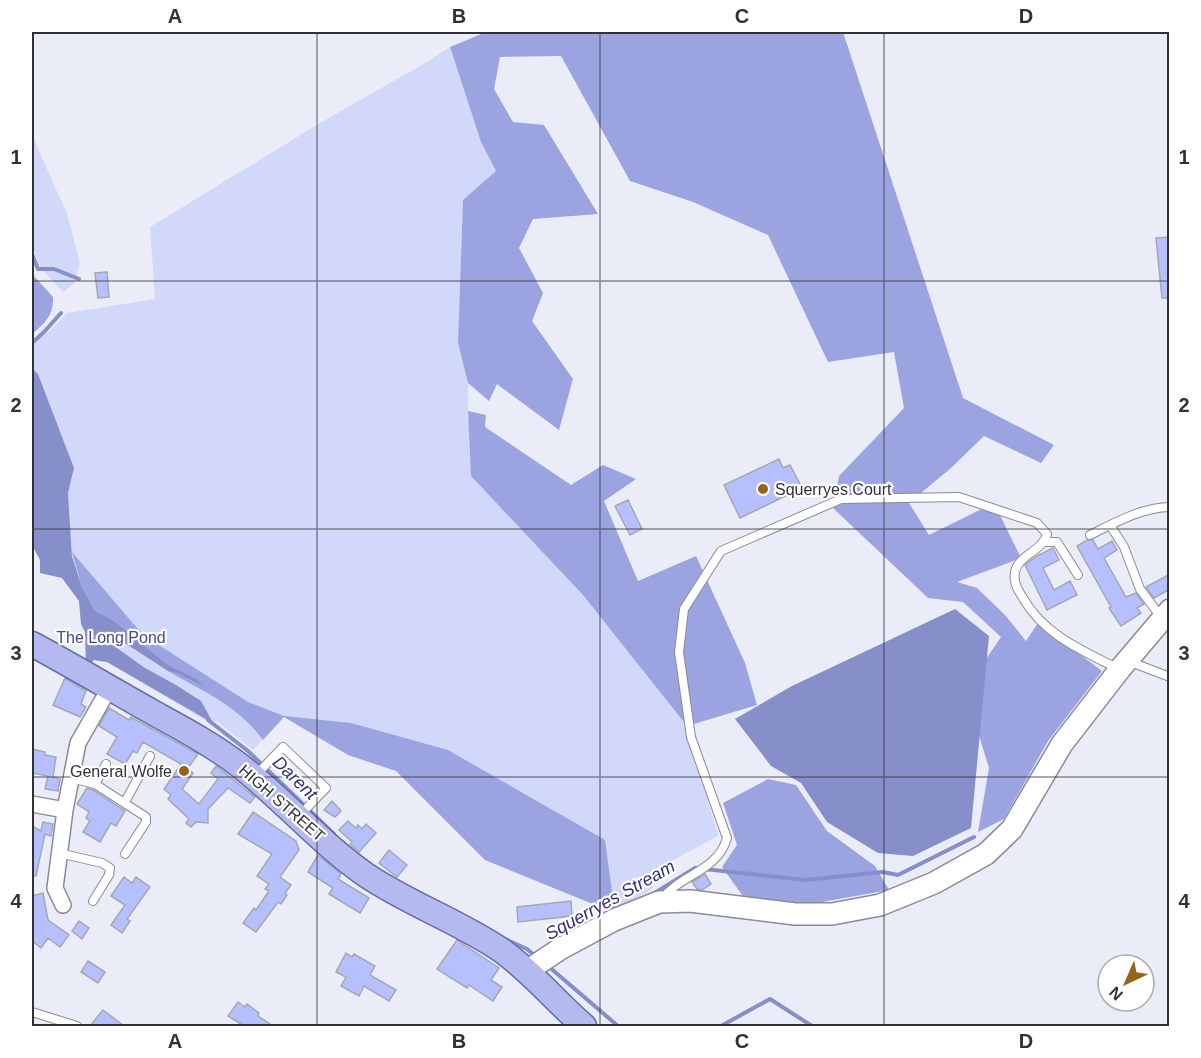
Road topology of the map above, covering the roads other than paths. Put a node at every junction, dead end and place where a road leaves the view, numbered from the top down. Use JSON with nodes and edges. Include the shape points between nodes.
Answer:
{"nodes":[{"id":1,"x":1170,"y":507,"type":"edge"},
{"id":2,"x":1110,"y":525,"type":"junction"},
{"id":3,"x":1090,"y":535,"type":"dead end"},
{"id":4,"x":1045,"y":542,"type":"junction"},
{"id":5,"x":1078,"y":575,"type":"dead end"},
{"id":6,"x":1166,"y":614,"type":"edge"},
{"id":7,"x":32,"y":644,"type":"edge"},
{"id":8,"x":1123,"y":665,"type":"junction"},
{"id":9,"x":1170,"y":677,"type":"edge"},
{"id":10,"x":110,"y":687,"type":"junction"},
{"id":11,"x":150,"y":756,"type":"dead end"},
{"id":12,"x":106,"y":764,"type":"dead end"},
{"id":13,"x":262,"y":769,"type":"junction"},
{"id":14,"x":71,"y":778,"type":"junction"},
{"id":15,"x":95,"y":784,"type":"junction"},
{"id":16,"x":125,"y":802,"type":"junction"},
{"id":17,"x":32,"y":804,"type":"edge"},
{"id":18,"x":65,"y":810,"type":"junction"},
{"id":19,"x":305,"y":810,"type":"junction"},
{"id":20,"x":59,"y":853,"type":"junction"},
{"id":21,"x":125,"y":854,"type":"dead end"},
{"id":22,"x":93,"y":901,"type":"dead end"},
{"id":23,"x":659,"y":902,"type":"junction"},
{"id":24,"x":63,"y":905,"type":"dead end"},
{"id":25,"x":537,"y":965,"type":"junction"},
{"id":26,"x":32,"y":1012,"type":"edge"},
{"id":27,"x":77,"y":1026,"type":"edge"},
{"id":28,"x":585,"y":1026,"type":"edge"}],
"edges":[{"from":1,"to":2,"type":"lane","via":[[1158,507]]},
{"from":2,"to":3,"type":"lane"},
{"from":2,"to":6,"type":"lane","via":[[1124,547],[1140,589]]},
{"from":4,"to":5,"type":"lane","via":[[1057,542]]},
{"from":4,"to":8,"type":"lane","via":[[1015,571],[1015,585],[1029,609],[1064,641]]},
{"from":4,"to":23,"type":"lane","via":[[1047,534],[1037,524],[959,497],[841,499],[721,551],[684,609],[680,652],[691,737],[727,838],[714,862],[669,889]]},
{"from":6,"to":8,"type":"street"},
{"from":7,"to":10,"type":"main road","name":"HIGH STREET"},
{"from":8,"to":9,"type":"lane"},
{"from":8,"to":23,"type":"street","via":[[1062,744],[1012,829],[986,854],[934,883],[880,905],[832,914],[795,914],[690,901]]},
{"from":10,"to":13,"type":"main road","name":"HIGH STREET","via":[[238,764]]},
{"from":10,"to":14,"type":"street","via":[[78,743]]},
{"from":11,"to":16,"type":"lane"},
{"from":12,"to":15,"type":"lane"},
{"from":13,"to":19,"type":"main road","name":"HIGH STREET"},
{"from":13,"to":19,"type":"lane","via":[[283,747],[326,788]]},
{"from":14,"to":15,"type":"lane"},
{"from":14,"to":18,"type":"street"},
{"from":15,"to":16,"type":"lane"},
{"from":16,"to":21,"type":"lane","via":[[147,819]]},
{"from":17,"to":18,"type":"street"},
{"from":18,"to":20,"type":"street"},
{"from":19,"to":25,"type":"main road","name":"HIGH STREET","via":[[340,855],[366,875],[501,950]]},
{"from":20,"to":22,"type":"lane","via":[[110,868]]},
{"from":20,"to":24,"type":"street","via":[[55,888]]},
{"from":23,"to":25,"type":"street","via":[[614,920]]},
{"from":25,"to":28,"type":"main road","name":"HIGH STREET"},
{"from":26,"to":27,"type":"lane"}]}
